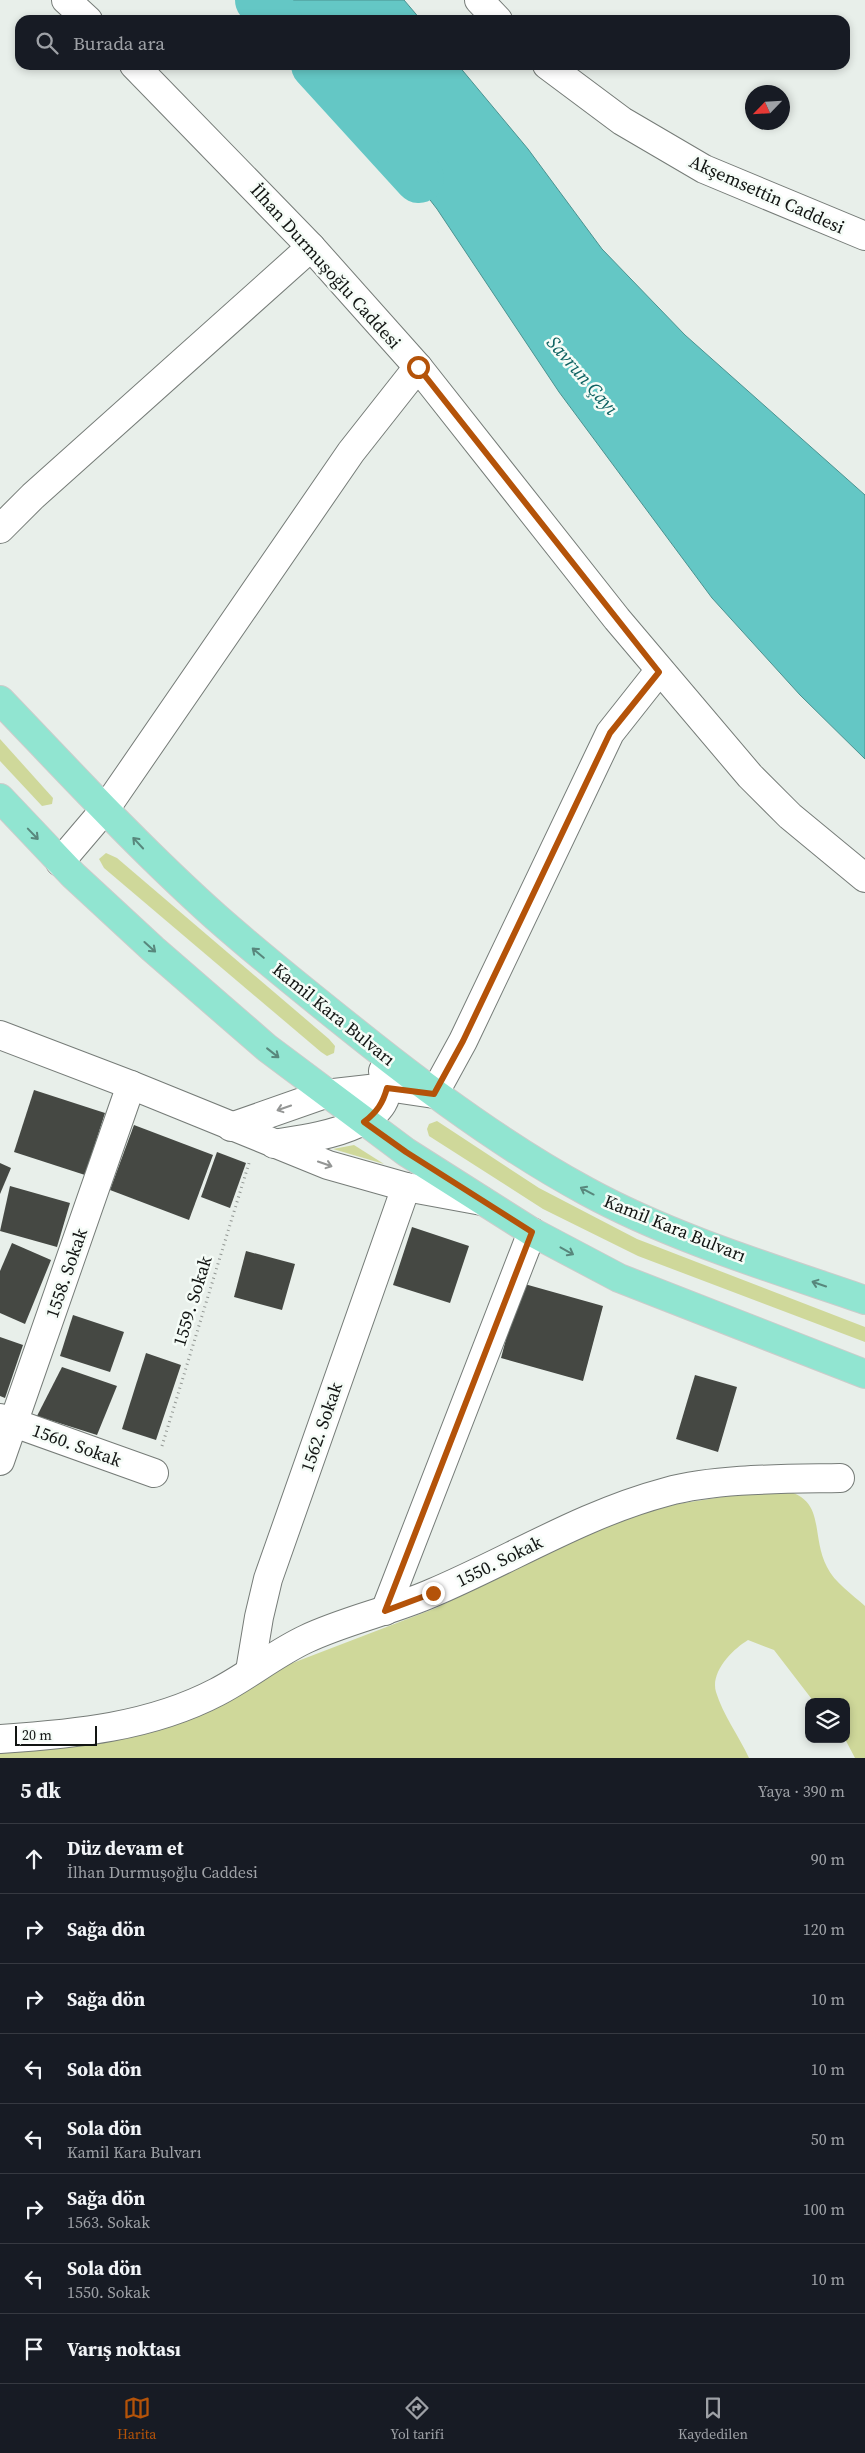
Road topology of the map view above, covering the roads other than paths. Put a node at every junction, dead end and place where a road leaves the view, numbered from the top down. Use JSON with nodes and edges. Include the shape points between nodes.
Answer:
{"nodes":[{"id":1,"x":66,"y":0,"type":"edge"},
{"id":2,"x":479,"y":0,"type":"edge"},
{"id":3,"x":82,"y":15,"type":"edge"},
{"id":4,"x":493,"y":15,"type":"edge"},
{"id":5,"x":139,"y":70,"type":"edge"},
{"id":6,"x":554,"y":70,"type":"edge"},
{"id":7,"x":865,"y":236,"type":"edge"},
{"id":8,"x":311,"y":247,"type":"junction"},
{"id":9,"x":418,"y":367,"type":"junction"},
{"id":10,"x":0,"y":529,"type":"edge"},
{"id":11,"x":659,"y":672,"type":"junction"},
{"id":12,"x":0,"y":700,"type":"edge"},
{"id":13,"x":0,"y":798,"type":"edge"},
{"id":14,"x":106,"y":808,"type":"junction"},
{"id":15,"x":60,"y":862,"type":"junction"},
{"id":16,"x":865,"y":878,"type":"edge"},
{"id":17,"x":0,"y":1036,"type":"edge"},
{"id":18,"x":360,"y":1036,"type":"junction"},
{"id":19,"x":132,"y":1085,"type":"junction"},
{"id":20,"x":387,"y":1088,"type":"junction"},
{"id":21,"x":325,"y":1094,"type":"junction"},
{"id":22,"x":434,"y":1094,"type":"junction"},
{"id":23,"x":364,"y":1122,"type":"junction"},
{"id":24,"x":231,"y":1126,"type":"junction"},
{"id":25,"x":266,"y":1141,"type":"junction"},
{"id":26,"x":406,"y":1187,"type":"junction"},
{"id":27,"x":482,"y":1201,"type":"junction"},
{"id":28,"x":532,"y":1232,"type":"junction"},
{"id":29,"x":865,"y":1300,"type":"edge"},
{"id":30,"x":865,"y":1374,"type":"edge"},
{"id":31,"x":7,"y":1420,"type":"edge"},
{"id":32,"x":0,"y":1461,"type":"edge"},
{"id":33,"x":154,"y":1473,"type":"road end"},
{"id":34,"x":840,"y":1478,"type":"dead end"},
{"id":35,"x":385,"y":1611,"type":"junction"},
{"id":36,"x":250,"y":1671,"type":"junction"},
{"id":37,"x":0,"y":1739,"type":"edge"}],
"edges":[{"from":1,"to":3,"type":"street"},
{"from":2,"to":4,"type":"street"},
{"from":5,"to":8,"type":"street","name":"İlhan Durmuşoğlu Caddesi"},
{"from":6,"to":7,"type":"street","name":"Akşemsettin Caddesi","via":[[622,121],[704,169]]},
{"from":8,"to":9,"type":"street","name":"İlhan Durmuşoğlu Caddesi"},
{"from":8,"to":10,"type":"street"},
{"from":9,"to":11,"type":"street","name":"İlhan Durmuşoğlu Caddesi"},
{"from":9,"to":14,"type":"street","via":[[351,452]]},
{"from":11,"to":16,"type":"street","name":"İlhan Durmuşoğlu Caddesi","via":[[750,776],[790,816]]},
{"from":11,"to":22,"type":"street","via":[[610,733],[463,1041]]},
{"from":12,"to":14,"type":"main road","name":"Kamil Kara Bulvarı"},
{"from":13,"to":15,"type":"main road","one_way":true},
{"from":14,"to":15,"type":"street"},
{"from":18,"to":14,"type":"main road","name":"Kamil Kara Bulvarı","one_way":true,"via":[[215,916]]},
{"from":15,"to":21,"type":"main road","one_way":true,"via":[[160,956]]},
{"from":17,"to":19,"type":"street"},
{"from":18,"to":20,"type":"street","via":[[384,1073]]},
{"from":18,"to":22,"type":"main road","name":"Kamil Kara Bulvarı"},
{"from":19,"to":24,"type":"street"},
{"from":19,"to":31,"type":"street","name":"1558. Sokak"},
{"from":20,"to":21,"type":"street"},
{"from":20,"to":22,"type":"street"},
{"from":20,"to":23,"type":"street","via":[[375,1114]]},
{"from":21,"to":23,"type":"main road"},
{"from":21,"to":24,"type":"street","one_way":true},
{"from":29,"to":22,"type":"main road","name":"Kamil Kara Bulvarı","one_way":true,"via":[[626,1211],[538,1163]]},
{"from":23,"to":25,"type":"street","via":[[314,1137]]},
{"from":23,"to":27,"type":"main road"},
{"from":24,"to":25,"type":"street"},
{"from":25,"to":26,"type":"street","one_way":true,"via":[[328,1166]]},
{"from":26,"to":27,"type":"street"},
{"from":26,"to":36,"type":"street","name":"1562. Sokak","via":[[268,1579]]},
{"from":27,"to":28,"type":"main road"},
{"from":28,"to":30,"type":"main road","one_way":true,"via":[[619,1278]]},
{"from":28,"to":35,"type":"street"},
{"from":31,"to":32,"type":"street","name":"1558. Sokak"},
{"from":31,"to":33,"type":"street","name":"1560. Sokak"},
{"from":34,"to":35,"type":"street","name":"1550. Sokak","via":[[779,1479],[668,1491],[597,1515],[448,1586]]},
{"from":35,"to":36,"type":"street","name":"1550. Sokak","via":[[306,1639]]},
{"from":36,"to":37,"type":"street","name":"1550. Sokak","via":[[218,1691],[151,1717],[72,1734]]}]}
